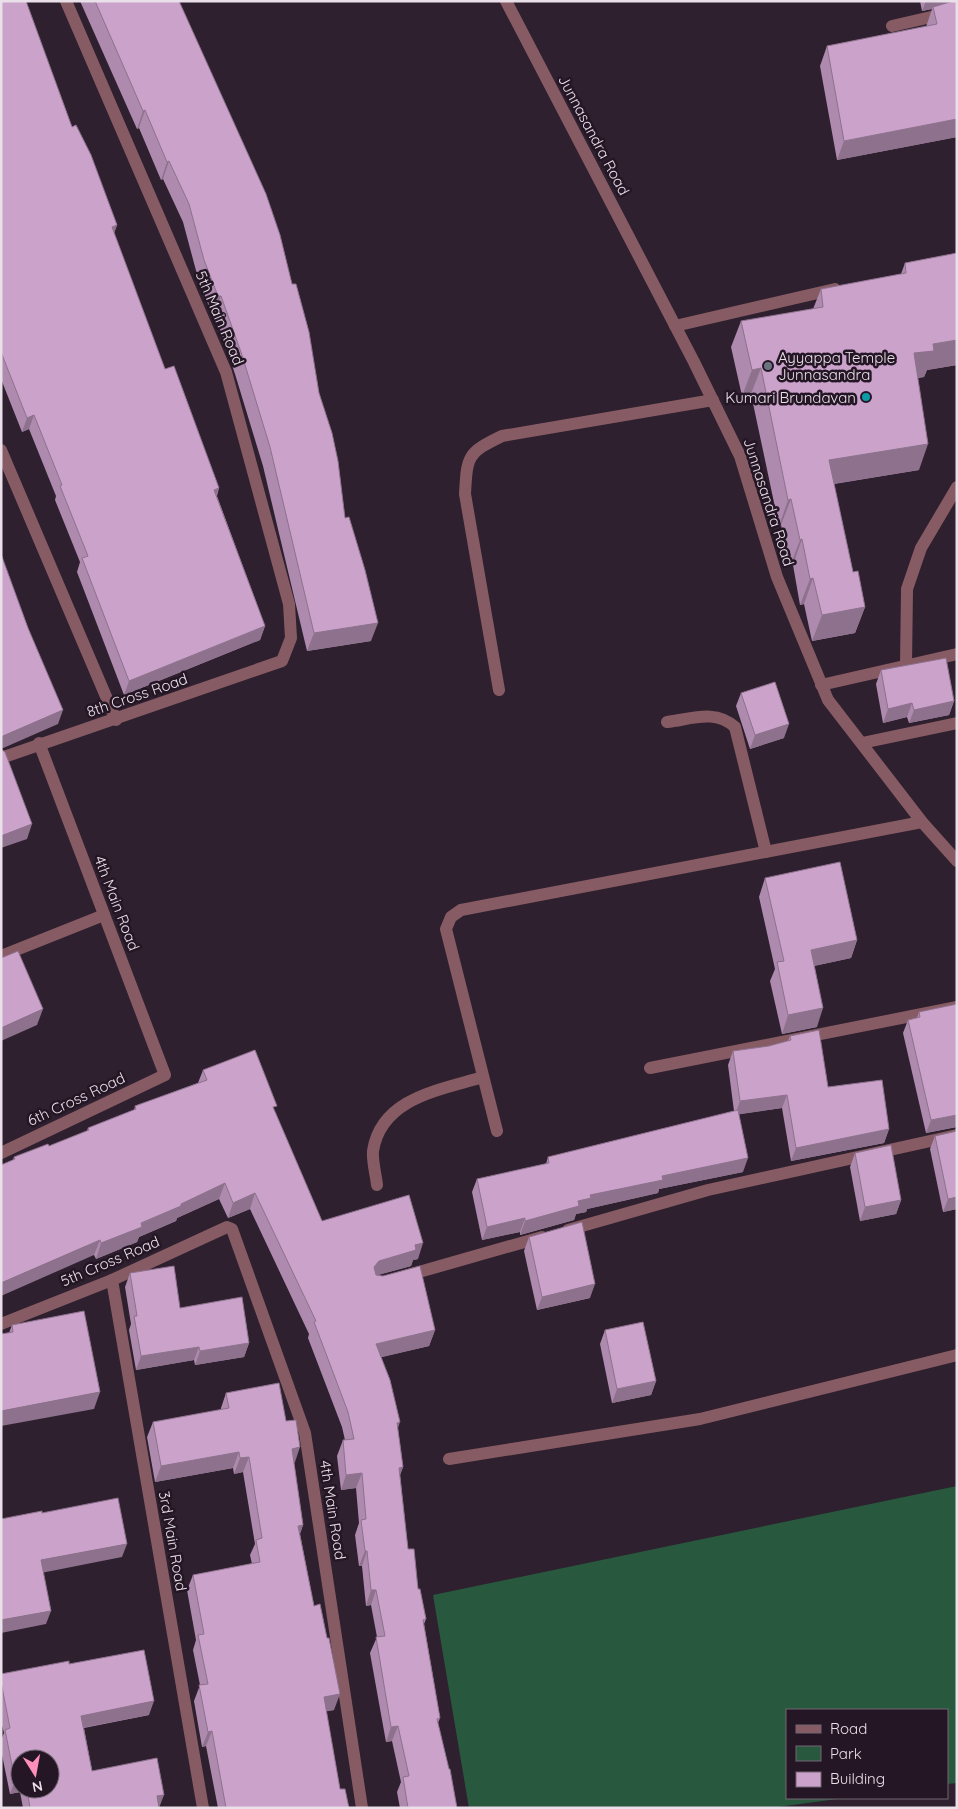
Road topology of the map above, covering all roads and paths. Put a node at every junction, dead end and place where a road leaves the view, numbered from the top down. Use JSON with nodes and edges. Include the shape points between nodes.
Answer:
{"nodes":[{"id":1,"x":66,"y":1,"type":"edge"},
{"id":2,"x":506,"y":1,"type":"edge"},
{"id":3,"x":957,"y":11,"type":"edge"},
{"id":4,"x":892,"y":26,"type":"dead end"},
{"id":5,"x":844,"y":287,"type":"edge"},
{"id":6,"x":675,"y":326,"type":"junction"},
{"id":7,"x":713,"y":400,"type":"junction"},
{"id":8,"x":1,"y":450,"type":"edge"},
{"id":9,"x":957,"y":487,"type":"edge"},
{"id":10,"x":957,"y":654,"type":"edge"},
{"id":11,"x":282,"y":661,"type":"joint"},
{"id":12,"x":906,"y":665,"type":"junction"},
{"id":13,"x":821,"y":685,"type":"junction"},
{"id":14,"x":499,"y":690,"type":"dead end"},
{"id":15,"x":116,"y":720,"type":"junction"},
{"id":16,"x":667,"y":722,"type":"dead end"},
{"id":17,"x":957,"y":723,"type":"edge"},
{"id":18,"x":40,"y":743,"type":"junction"},
{"id":19,"x":862,"y":743,"type":"junction"},
{"id":20,"x":1,"y":758,"type":"edge"},
{"id":21,"x":922,"y":822,"type":"junction"},
{"id":22,"x":766,"y":852,"type":"junction"},
{"id":23,"x":957,"y":862,"type":"edge"},
{"id":24,"x":104,"y":915,"type":"junction"},
{"id":25,"x":1,"y":956,"type":"edge"},
{"id":26,"x":957,"y":1007,"type":"edge"},
{"id":27,"x":650,"y":1068,"type":"dead end"},
{"id":28,"x":164,"y":1075,"type":"joint"},
{"id":29,"x":483,"y":1076,"type":"junction"},
{"id":30,"x":497,"y":1131,"type":"dead end"},
{"id":31,"x":957,"y":1135,"type":"edge"},
{"id":32,"x":1,"y":1153,"type":"edge"},
{"id":33,"x":377,"y":1185,"type":"dead end"},
{"id":34,"x":230,"y":1228,"type":"joint"},
{"id":35,"x":395,"y":1279,"type":"edge"},
{"id":36,"x":112,"y":1280,"type":"junction"},
{"id":37,"x":1,"y":1324,"type":"edge"},
{"id":38,"x":957,"y":1355,"type":"edge"},
{"id":39,"x":449,"y":1459,"type":"dead end"},
{"id":40,"x":204,"y":1808,"type":"edge"},
{"id":41,"x":362,"y":1808,"type":"edge"}],
"edges":[{"from":1,"to":11,"type":"street","name":"5th Main Road","via":[[226,372],[289,604],[290,638]]},
{"from":2,"to":6,"type":"street","name":"Junnasandra Road"},
{"from":3,"to":4,"type":"street"},
{"from":5,"to":6,"type":"street"},
{"from":6,"to":7,"type":"street","name":"Junnasandra Road"},
{"from":7,"to":13,"type":"street","name":"Junnasandra Road","via":[[740,456],[777,577]]},
{"from":7,"to":14,"type":"street","via":[[502,436],[477,449],[467,467],[465,494]]},
{"from":8,"to":15,"type":"street"},
{"from":9,"to":12,"type":"street","via":[[921,548],[907,589]]},
{"from":10,"to":12,"type":"street"},
{"from":11,"to":15,"type":"street","name":"8th Cross Road"},
{"from":12,"to":13,"type":"street"},
{"from":13,"to":19,"type":"street","name":"Junnasandra Road","via":[[828,700]]},
{"from":15,"to":18,"type":"street","name":"8th Cross Road"},
{"from":16,"to":22,"type":"street","via":[[715,716],[725,718],[736,727]]},
{"from":17,"to":19,"type":"street"},
{"from":18,"to":20,"type":"street","name":"8th Cross Road"},
{"from":18,"to":24,"type":"street","name":"4th Main Road"},
{"from":19,"to":21,"type":"street","name":"Junnasandra Road"},
{"from":21,"to":22,"type":"street"},
{"from":21,"to":23,"type":"street","name":"Junnasandra Road"},
{"from":22,"to":29,"type":"street","via":[[461,910],[451,917],[446,929]]},
{"from":24,"to":25,"type":"street"},
{"from":24,"to":28,"type":"street","name":"4th Main Road"},
{"from":26,"to":27,"type":"street"},
{"from":28,"to":32,"type":"street","name":"6th Cross Road"},
{"from":29,"to":30,"type":"street"},
{"from":29,"to":33,"type":"street","via":[[420,1096],[393,1111],[381,1126],[373,1152]]},
{"from":31,"to":35,"type":"street","via":[[708,1190]]},
{"from":34,"to":36,"type":"street","name":"5th Cross Road"},
{"from":34,"to":41,"type":"street","name":"4th Main Road","via":[[305,1433]]},
{"from":36,"to":37,"type":"street","name":"5th Cross Road"},
{"from":36,"to":40,"type":"street","name":"3rd Main Road"},
{"from":38,"to":39,"type":"street","via":[[700,1418]]}]}
